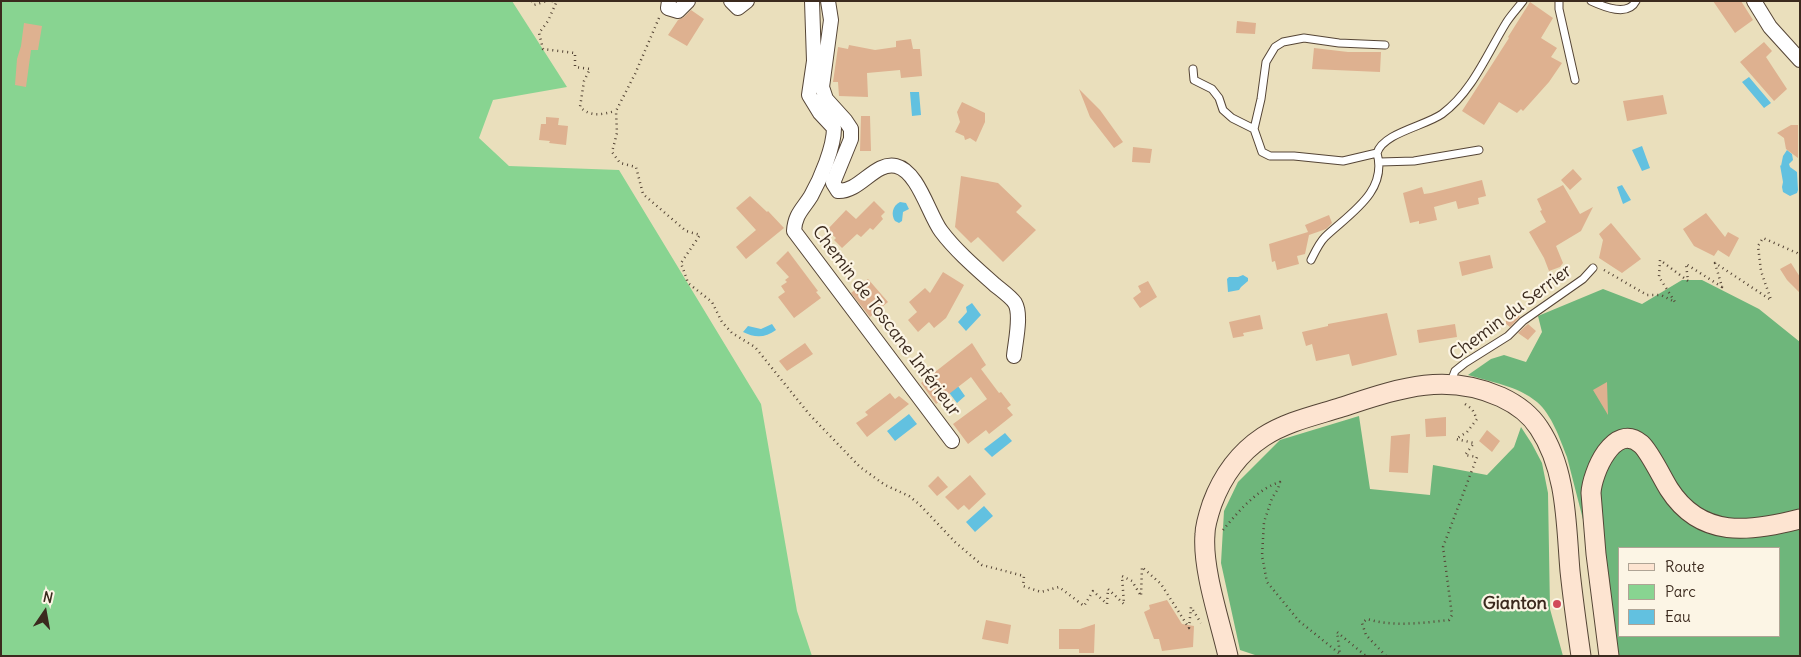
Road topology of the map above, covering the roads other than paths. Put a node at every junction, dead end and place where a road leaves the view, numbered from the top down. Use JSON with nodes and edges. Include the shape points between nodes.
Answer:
{"nodes":[{"id":1,"x":688,"y":1,"type":"edge"},
{"id":2,"x":731,"y":1,"type":"edge"},
{"id":3,"x":747,"y":1,"type":"edge"},
{"id":4,"x":812,"y":1,"type":"edge"},
{"id":5,"x":828,"y":1,"type":"edge"},
{"id":6,"x":1522,"y":1,"type":"edge"},
{"id":7,"x":1559,"y":1,"type":"edge"},
{"id":8,"x":1591,"y":1,"type":"edge"},
{"id":9,"x":1636,"y":1,"type":"edge"},
{"id":10,"x":1754,"y":1,"type":"edge"},
{"id":11,"x":668,"y":5,"type":"edge"},
{"id":12,"x":1384,"y":45,"type":"dead end"},
{"id":13,"x":1800,"y":60,"type":"edge"},
{"id":14,"x":1193,"y":69,"type":"dead end"},
{"id":15,"x":1575,"y":80,"type":"dead end"},
{"id":16,"x":1254,"y":128,"type":"junction"},
{"id":17,"x":1480,"y":150,"type":"dead end"},
{"id":18,"x":1377,"y":153,"type":"junction"},
{"id":19,"x":1380,"y":162,"type":"junction"},
{"id":20,"x":1311,"y":260,"type":"dead end"},
{"id":21,"x":1593,"y":268,"type":"road end"},
{"id":22,"x":1014,"y":356,"type":"dead end"},
{"id":23,"x":1450,"y":384,"type":"junction"},
{"id":24,"x":952,"y":440,"type":"dead end"},
{"id":25,"x":1800,"y":519,"type":"edge"},
{"id":26,"x":1228,"y":656,"type":"edge"},
{"id":27,"x":1581,"y":656,"type":"edge"},
{"id":28,"x":1609,"y":656,"type":"edge"}],
"edges":[{"from":1,"to":11,"type":"street","via":[[678,11]]},
{"from":2,"to":3,"type":"street","via":[[738,8]]},
{"from":4,"to":24,"type":"street","name":"Chemin de Toscane Inférieur","via":[[814,61],[809,95],[834,128],[834,142],[811,195],[795,220],[794,231]]},
{"from":5,"to":22,"type":"street","via":[[831,20],[822,87],[826,99],[851,129],[851,139],[833,183],[838,191],[848,191],[881,168],[896,166],[911,176],[940,230],[1015,304],[1018,320]]},
{"from":6,"to":18,"type":"lane","via":[[1458,99],[1442,114],[1396,135]]},
{"from":7,"to":15,"type":"lane"},
{"from":8,"to":9,"type":"lane","via":[[1624,10]]},
{"from":10,"to":13,"type":"street","via":[[1770,27]]},
{"from":12,"to":16,"type":"lane","via":[[1304,38],[1275,47],[1266,62]]},
{"from":14,"to":16,"type":"lane","via":[[1194,80],[1212,89],[1223,110]]},
{"from":16,"to":18,"type":"lane","via":[[1262,152],[1270,156],[1343,161]]},
{"from":17,"to":19,"type":"lane","via":[[1414,161]]},
{"from":18,"to":19,"type":"lane"},
{"from":19,"to":20,"type":"lane","via":[[1375,187],[1368,197],[1324,237]]},
{"from":21,"to":23,"type":"lane","name":"Chemin du Serrier","via":[[1508,336],[1454,371]]},
{"from":23,"to":26,"type":"main road","via":[[1393,390],[1290,424],[1263,438],[1243,455],[1226,476],[1204,532],[1207,563]]},
{"from":23,"to":27,"type":"main road","via":[[1476,388],[1511,402],[1528,414],[1539,428],[1553,456],[1563,496]]},
{"from":25,"to":28,"type":"main road","via":[[1749,529],[1708,523],[1682,507],[1641,444],[1627,439],[1610,446],[1594,476],[1591,493]]}]}
